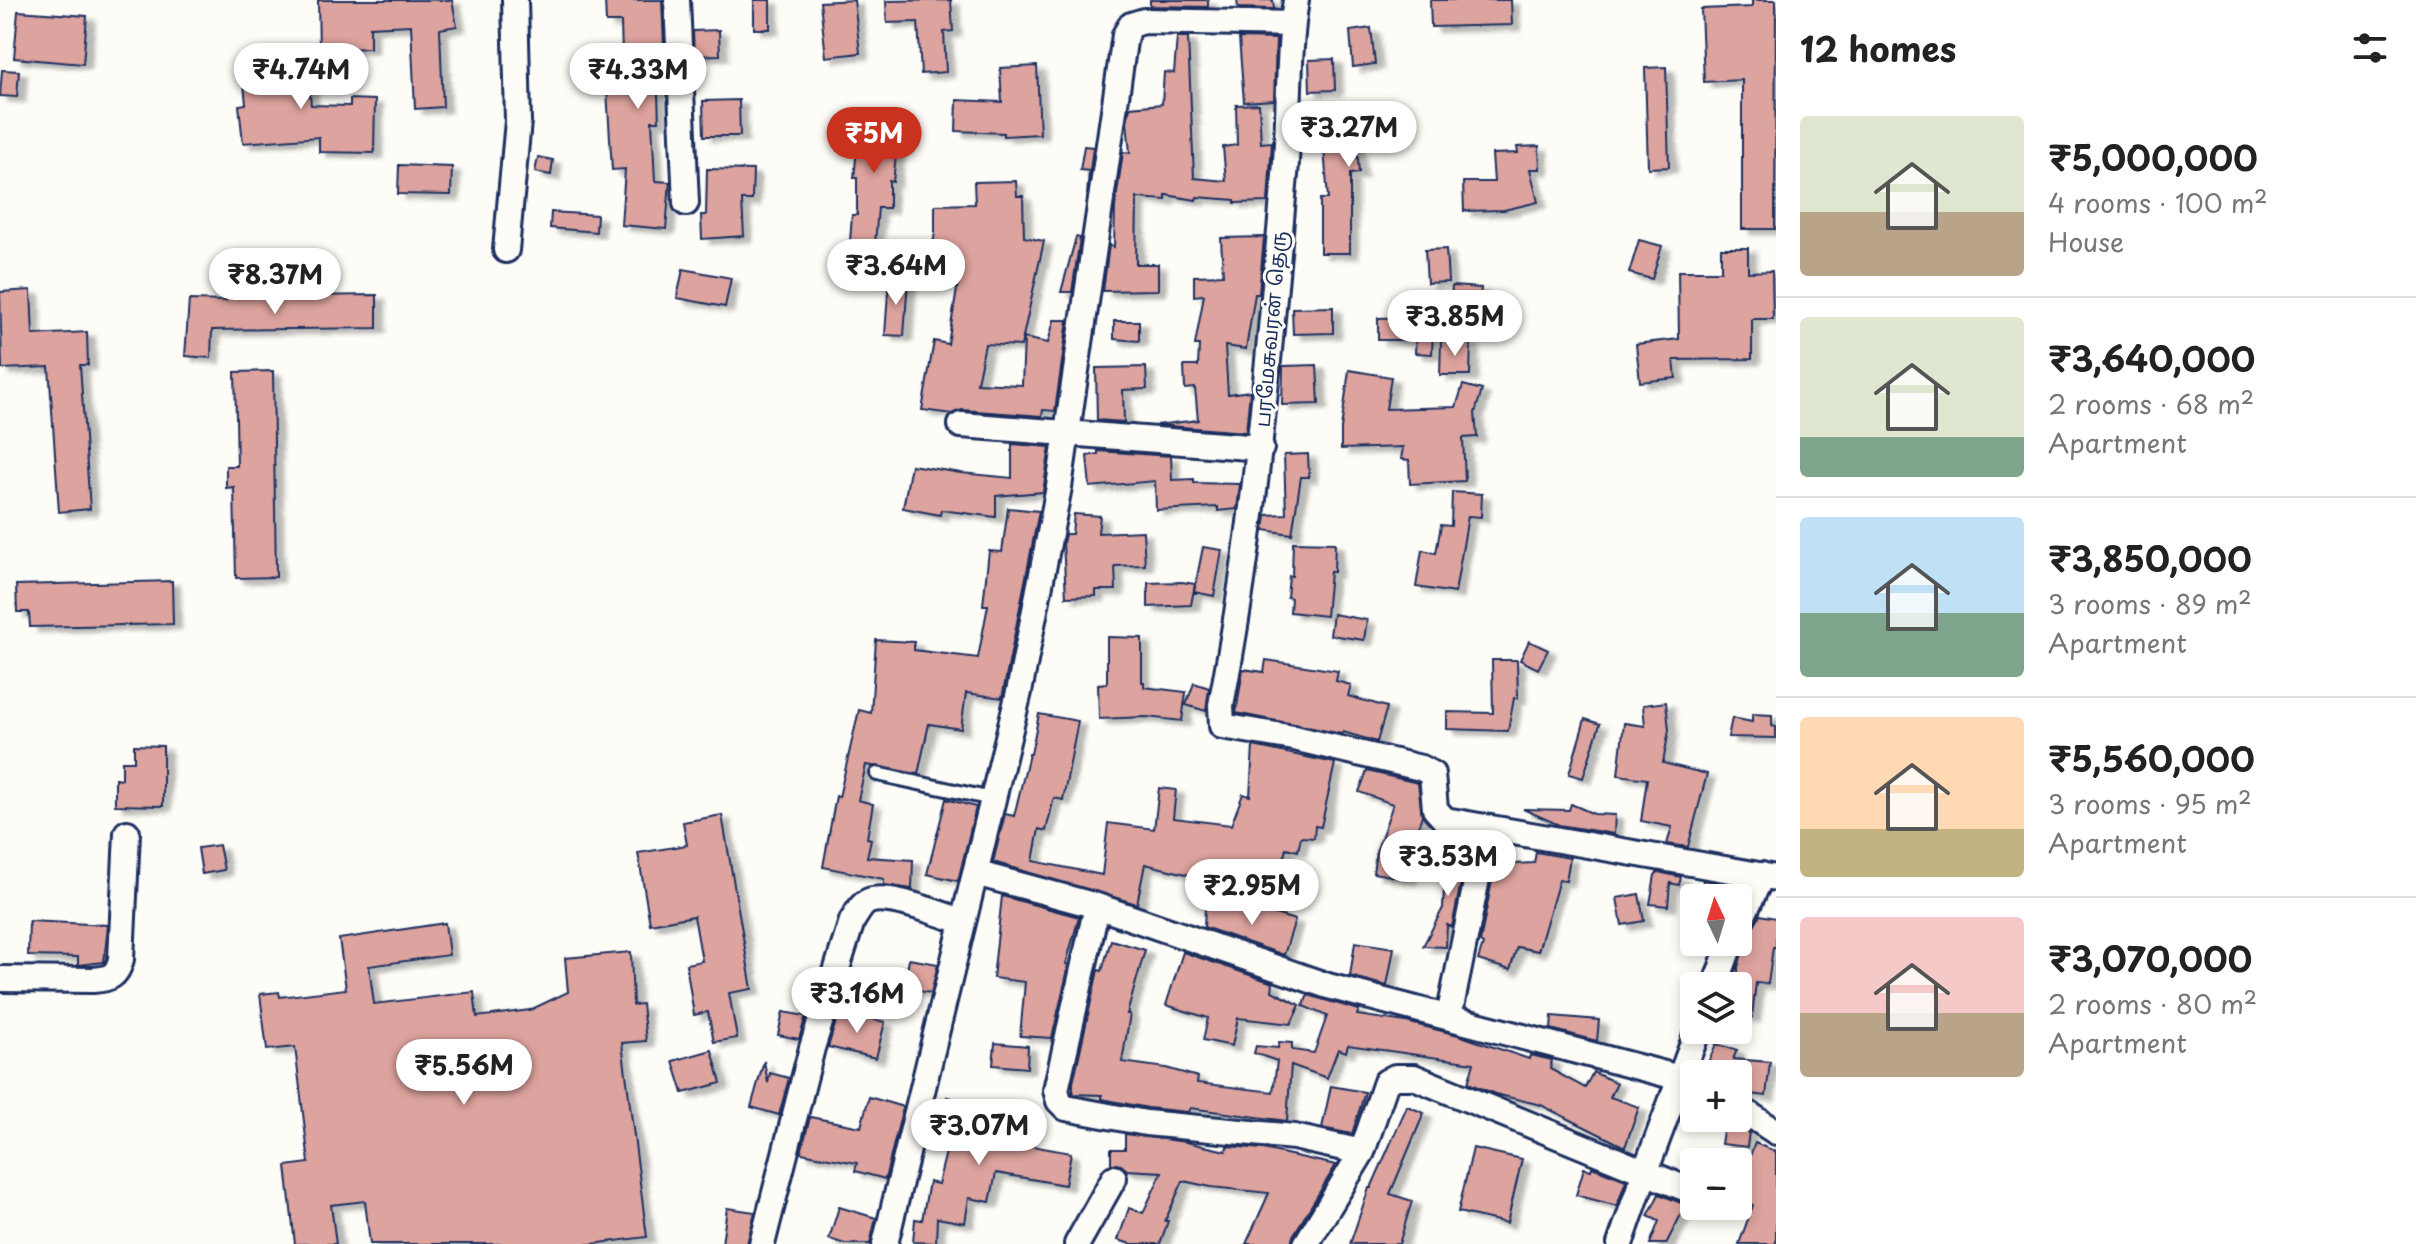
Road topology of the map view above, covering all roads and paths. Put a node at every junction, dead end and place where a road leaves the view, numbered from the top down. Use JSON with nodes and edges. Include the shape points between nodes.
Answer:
{"nodes":[{"id":1,"x":515,"y":0,"type":"edge"},
{"id":2,"x":677,"y":0,"type":"edge"},
{"id":3,"x":1294,"y":12,"type":"edge"},
{"id":4,"x":686,"y":203,"type":"dead end"},
{"id":5,"x":506,"y":250,"type":"dead end"},
{"id":6,"x":961,"y":425,"type":"dead end"},
{"id":7,"x":1067,"y":435,"type":"junction"},
{"id":8,"x":1261,"y":448,"type":"junction"},
{"id":9,"x":877,"y":774,"type":"dead end"},
{"id":10,"x":992,"y":799,"type":"junction"},
{"id":11,"x":1487,"y":829,"type":"junction"},
{"id":12,"x":127,"y":833,"type":"dead end"},
{"id":13,"x":975,"y":873,"type":"junction"},
{"id":14,"x":1769,"y":876,"type":"edge"},
{"id":15,"x":1752,"y":903,"type":"edge"},
{"id":16,"x":1097,"y":906,"type":"junction"},
{"id":17,"x":963,"y":921,"type":"junction"},
{"id":18,"x":0,"y":979,"type":"edge"},
{"id":19,"x":1449,"y":1017,"type":"junction"},
{"id":20,"x":1680,"y":1080,"type":"edge"},
{"id":21,"x":1680,"y":1097,"type":"edge"},
{"id":22,"x":1752,"y":1116,"type":"edge"},
{"id":23,"x":1776,"y":1132,"type":"edge"},
{"id":24,"x":1362,"y":1152,"type":"junction"},
{"id":25,"x":1645,"y":1172,"type":"junction"},
{"id":26,"x":1114,"y":1178,"type":"dead end"},
{"id":27,"x":1680,"y":1186,"type":"edge"},
{"id":28,"x":762,"y":1244,"type":"edge"},
{"id":29,"x":885,"y":1244,"type":"edge"},
{"id":30,"x":1077,"y":1244,"type":"edge"},
{"id":31,"x":1306,"y":1244,"type":"edge"},
{"id":32,"x":1620,"y":1244,"type":"edge"}],
"edges":[{"from":1,"to":5,"type":"street","via":[[518,121]]},
{"from":2,"to":4,"type":"street"},
{"from":3,"to":7,"type":"street","via":[[1144,21],[1127,29]]},
{"from":3,"to":8,"type":"street","name":"பரமேசுவரன் தெரு"},
{"from":6,"to":7,"type":"street"},
{"from":7,"to":8,"type":"street"},
{"from":7,"to":10,"type":"street","via":[[1019,692]]},
{"from":8,"to":11,"type":"street","name":"பரமேசுவரன் தெரு","via":[[1222,726],[1421,768],[1432,774],[1435,809],[1445,820]]},
{"from":9,"to":10,"type":"lane"},
{"from":10,"to":13,"type":"street"},
{"from":11,"to":14,"type":"street"},
{"from":11,"to":19,"type":"street"},
{"from":12,"to":18,"type":"street","via":[[118,972],[93,980]]},
{"from":13,"to":16,"type":"street"},
{"from":13,"to":17,"type":"street"},
{"from":14,"to":15,"type":"street"},
{"from":16,"to":19,"type":"street","via":[[1328,986]]},
{"from":16,"to":24,"type":"street","via":[[1056,1090],[1066,1108],[1146,1123],[1294,1137]]},
{"from":17,"to":28,"type":"street","via":[[886,899],[862,905],[852,921],[812,1048]]},
{"from":17,"to":29,"type":"street"},
{"from":19,"to":20,"type":"street"},
{"from":21,"to":25,"type":"street"},
{"from":22,"to":23,"type":"street"},
{"from":24,"to":25,"type":"street","via":[[1386,1082],[1402,1076]]},
{"from":24,"to":31,"type":"street"},
{"from":25,"to":27,"type":"street"},
{"from":25,"to":32,"type":"street"},
{"from":26,"to":30,"type":"street"}]}
